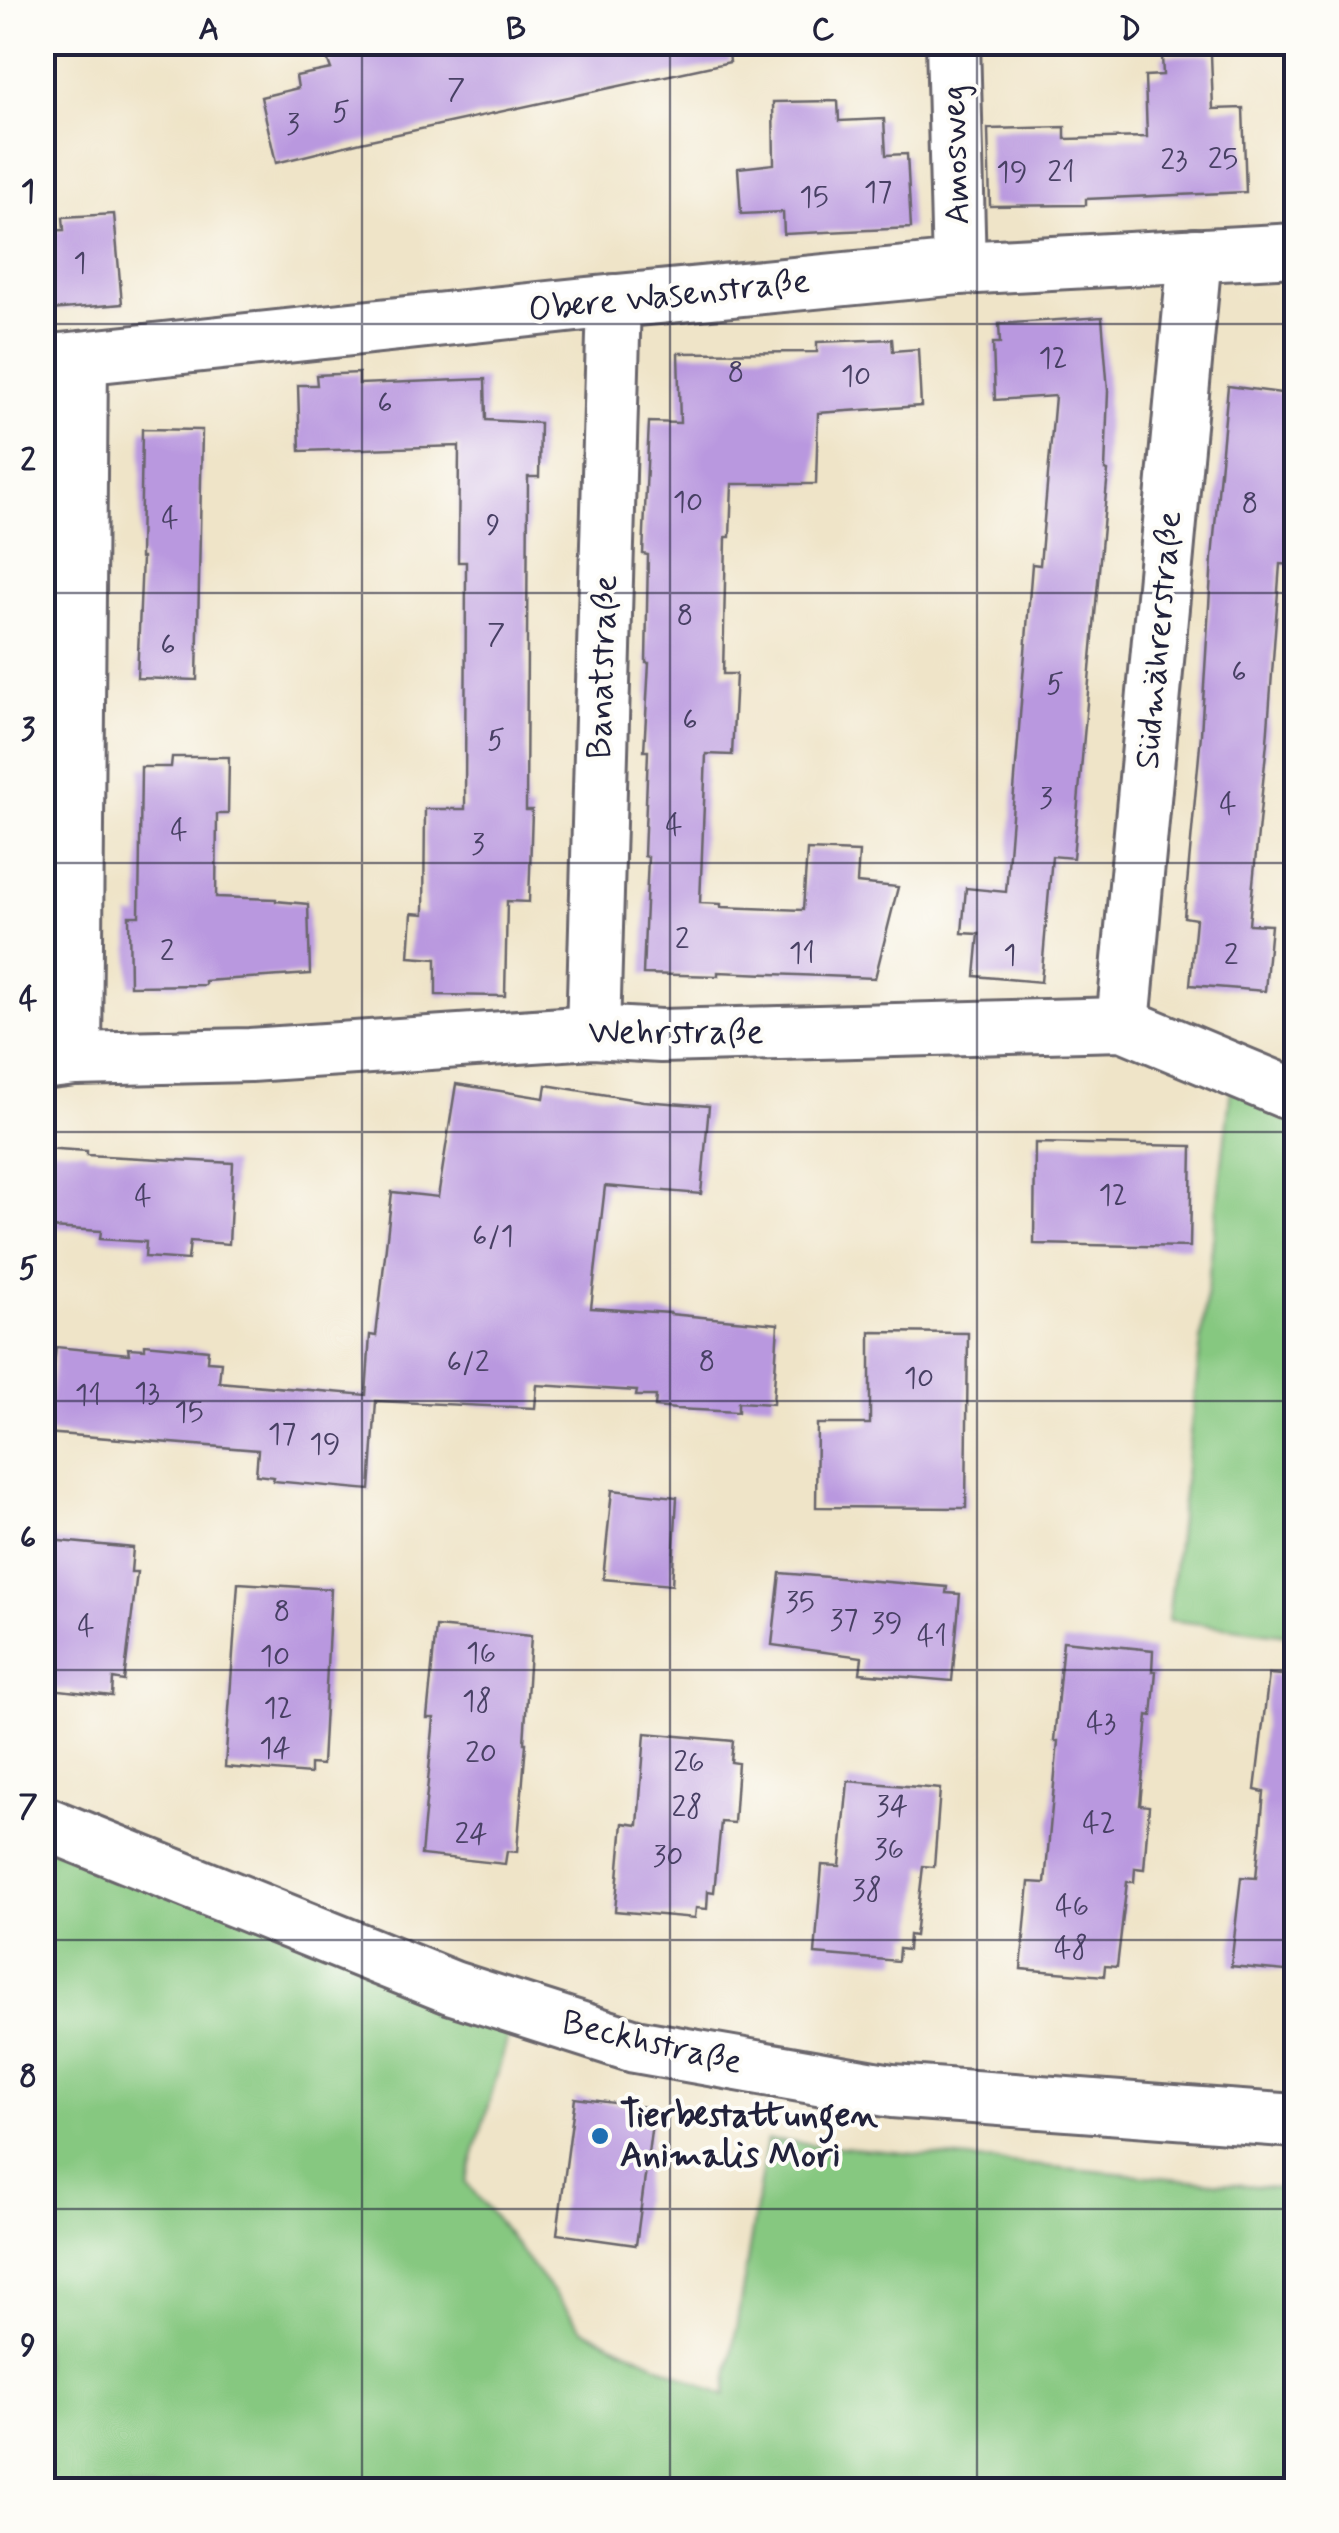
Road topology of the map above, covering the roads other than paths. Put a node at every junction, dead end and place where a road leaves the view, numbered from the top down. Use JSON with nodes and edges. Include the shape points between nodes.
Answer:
{"nodes":[{"id":1,"x":953,"y":42,"type":"edge"},
{"id":2,"x":1296,"y":250,"type":"edge"},
{"id":3,"x":1195,"y":255,"type":"junction"},
{"id":4,"x":959,"y":268,"type":"junction"},
{"id":5,"x":614,"y":301,"type":"junction"},
{"id":6,"x":62,"y":360,"type":"edge"},
{"id":7,"x":1123,"y":1024,"type":"junction"},
{"id":8,"x":592,"y":1032,"type":"junction"},
{"id":9,"x":59,"y":1061,"type":"edge"},
{"id":10,"x":1296,"y":1096,"type":"edge"},
{"id":11,"x":42,"y":1822,"type":"edge"},
{"id":12,"x":1296,"y":2121,"type":"edge"}],
"edges":[{"from":1,"to":4,"type":"street","name":"Amosweg"},
{"from":2,"to":3,"type":"street","name":"Obere Wasenstraße"},
{"from":3,"to":4,"type":"street","name":"Obere Wasenstraße"},
{"from":3,"to":7,"type":"street","name":"Südmährerstraße"},
{"from":4,"to":5,"type":"street","name":"Obere Wasenstraße"},
{"from":5,"to":6,"type":"street","name":"Obere Wasenstraße"},
{"from":5,"to":8,"type":"street","name":"Banatstraße"},
{"from":6,"to":9,"type":"street"},
{"from":7,"to":8,"type":"street","name":"Wehrstraße","via":[[661,1036]]},
{"from":7,"to":10,"type":"street","name":"Wehrstraße"},
{"from":8,"to":9,"type":"street","name":"Wehrstraße"},
{"from":11,"to":12,"type":"street","name":"Beckhstraße","via":[[453,1988],[635,2046],[892,2091]]}]}
